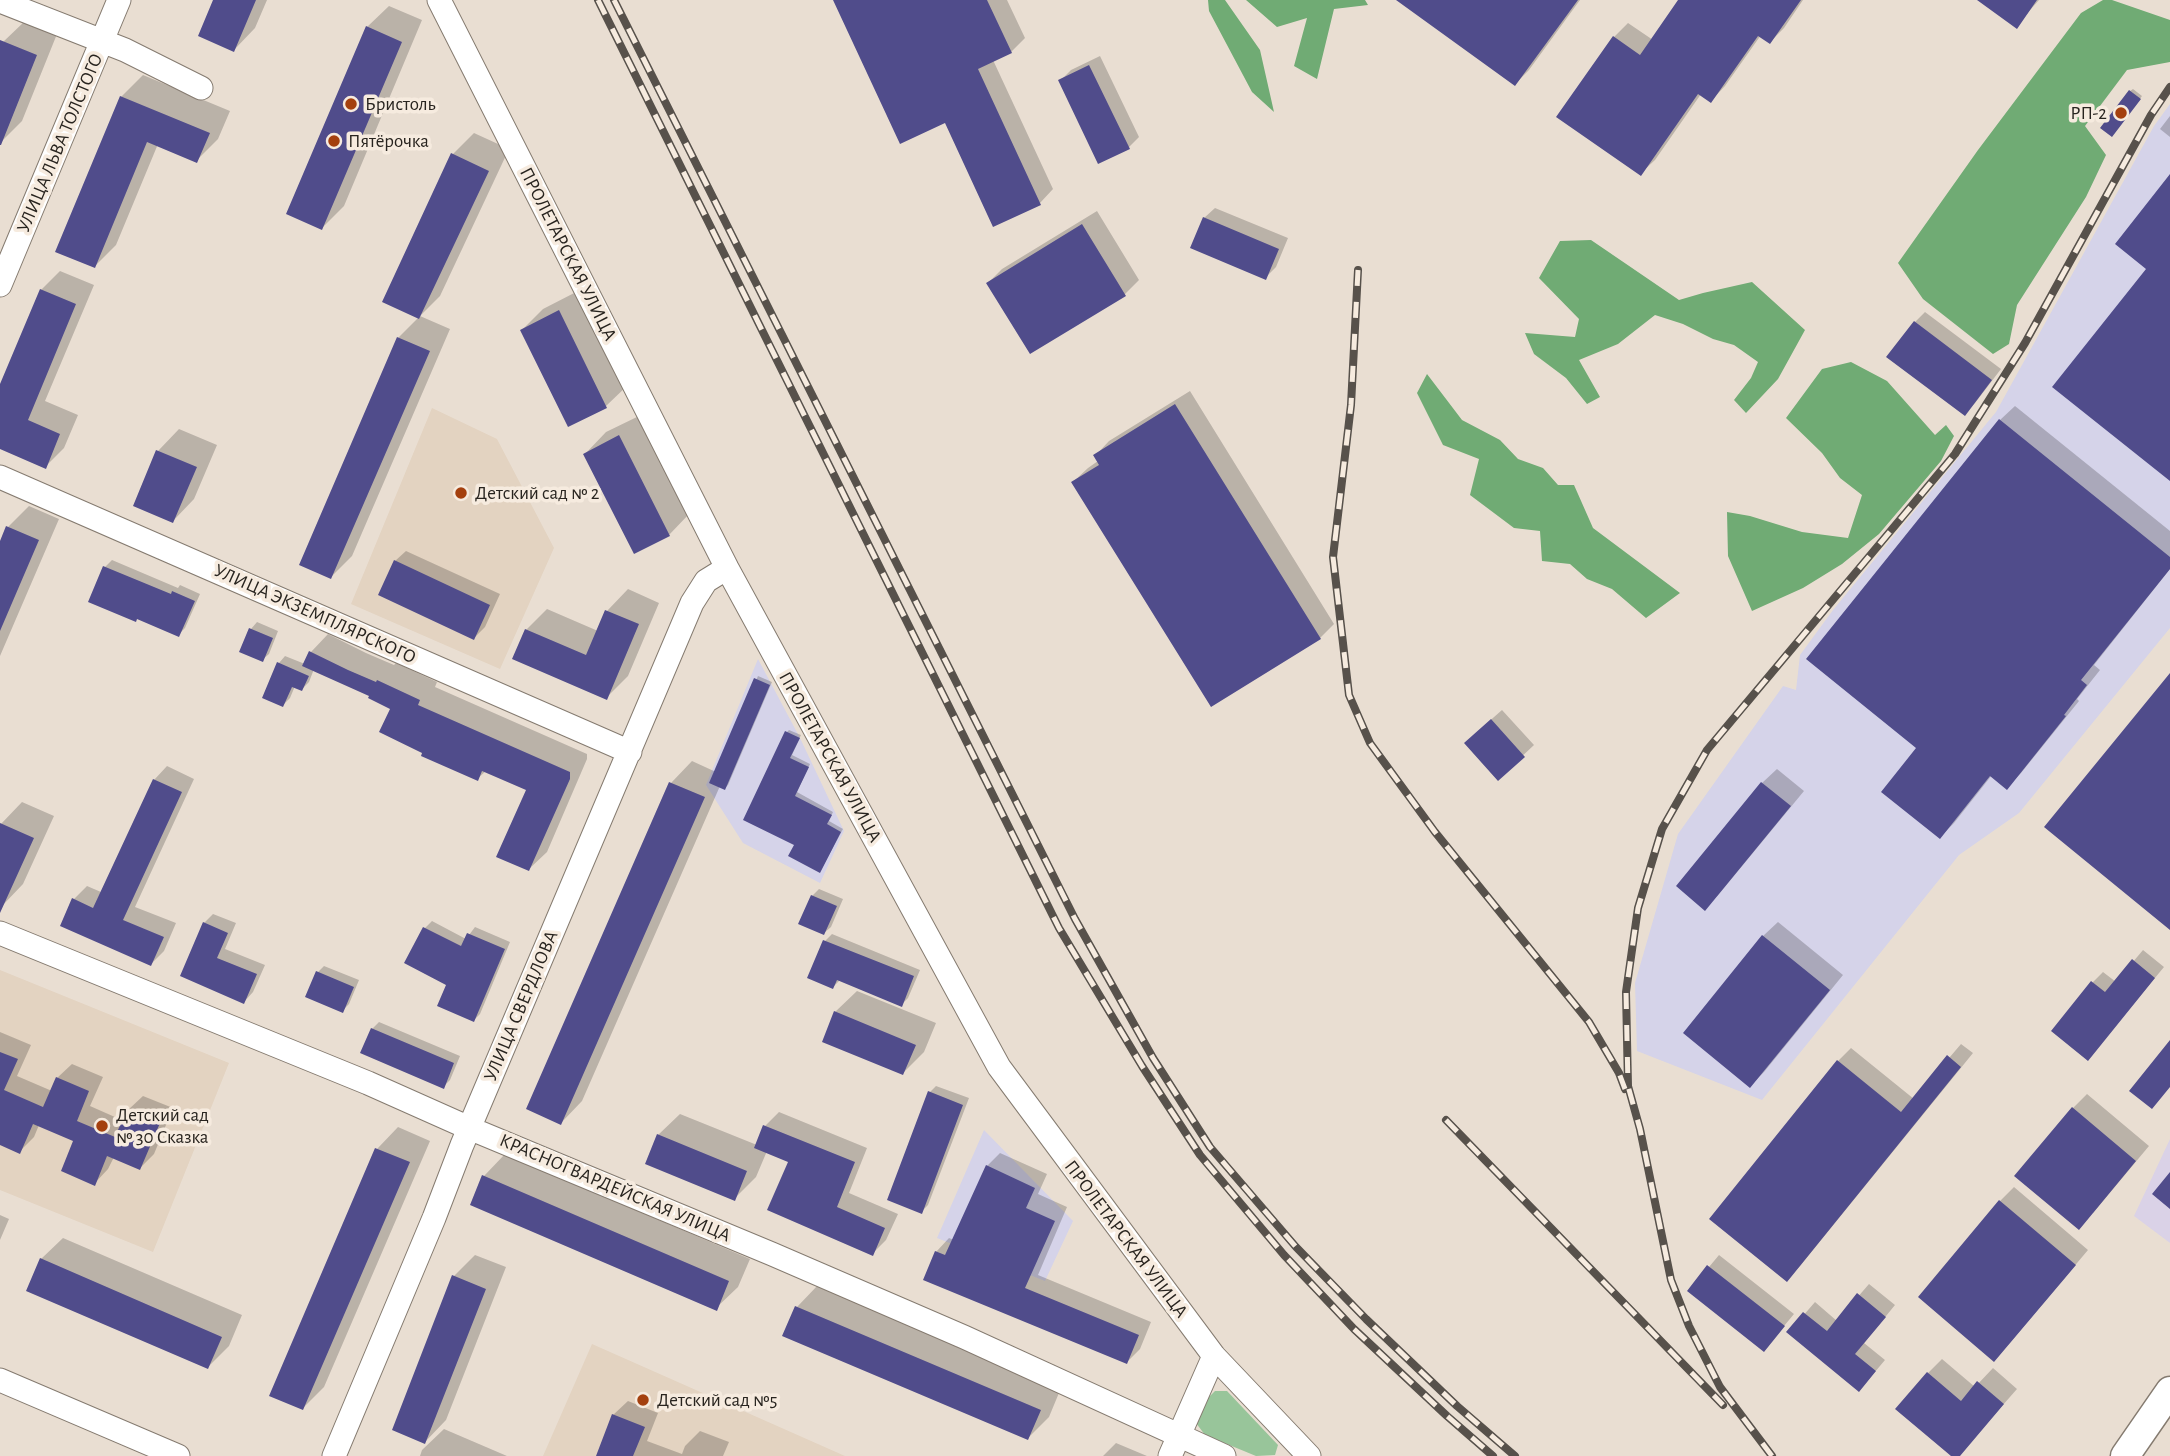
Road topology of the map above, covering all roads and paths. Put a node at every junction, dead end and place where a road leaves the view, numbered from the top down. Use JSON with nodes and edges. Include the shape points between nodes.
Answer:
{"nodes":[{"id":1,"x":119,"y":0,"type":"edge"},
{"id":2,"x":439,"y":0,"type":"edge"},
{"id":3,"x":0,"y":1,"type":"edge"},
{"id":4,"x":103,"y":42,"type":"junction"},
{"id":5,"x":201,"y":88,"type":"dead end"},
{"id":6,"x":0,"y":285,"type":"edge"},
{"id":7,"x":0,"y":477,"type":"edge"},
{"id":8,"x":727,"y":568,"type":"junction"},
{"id":9,"x":630,"y":752,"type":"junction"},
{"id":10,"x":0,"y":933,"type":"edge"},
{"id":11,"x":469,"y":1128,"type":"junction"},
{"id":12,"x":1214,"y":1356,"type":"junction"},
{"id":13,"x":0,"y":1380,"type":"edge"},
{"id":14,"x":2169,"y":1392,"type":"edge"},
{"id":15,"x":1175,"y":1446,"type":"edge"},
{"id":16,"x":178,"y":1456,"type":"edge"},
{"id":17,"x":334,"y":1456,"type":"edge"},
{"id":18,"x":1224,"y":1456,"type":"edge"},
{"id":19,"x":1309,"y":1456,"type":"edge"},
{"id":20,"x":2125,"y":1456,"type":"edge"}],
"edges":[{"from":1,"to":4,"type":"street","name":"УЛИЦА ЛЬВА ТОЛСТОГО"},
{"from":2,"to":8,"type":"street","name":"ПРОЛЕТАРСКАЯ УЛИЦА"},
{"from":3,"to":4,"type":"street"},
{"from":4,"to":5,"type":"street"},
{"from":4,"to":6,"type":"street","name":"УЛИЦА ЛЬВА ТОЛСТОГО"},
{"from":7,"to":9,"type":"street","name":"УЛИЦА ЭКЗЕМПЛЯРСКОГО"},
{"from":8,"to":9,"type":"street","name":"УЛИЦА СВЕРДЛОВА","via":[[706,581],[692,603]]},
{"from":8,"to":12,"type":"street","name":"ПРОЛЕТАРСКАЯ УЛИЦА","via":[[999,1067]]},
{"from":9,"to":11,"type":"street","name":"УЛИЦА СВЕРДЛОВА"},
{"from":10,"to":11,"type":"street","name":"КРАСНОГВАРДЕЙСКАЯ УЛИЦА"},
{"from":11,"to":15,"type":"street","name":"КРАСНОГВАРДЕЙСКАЯ УЛИЦА","via":[[772,1254]]},
{"from":11,"to":17,"type":"street","name":"УЛИЦА СВЕРДЛОВА"},
{"from":12,"to":15,"type":"street"},
{"from":12,"to":19,"type":"street","name":"ПРОЛЕТАРСКАЯ УЛИЦА"},
{"from":13,"to":16,"type":"street"},
{"from":14,"to":20,"type":"main road"},
{"from":15,"to":18,"type":"street","name":"КРАСНОГВАРДЕЙСКАЯ УЛИЦА"}]}
